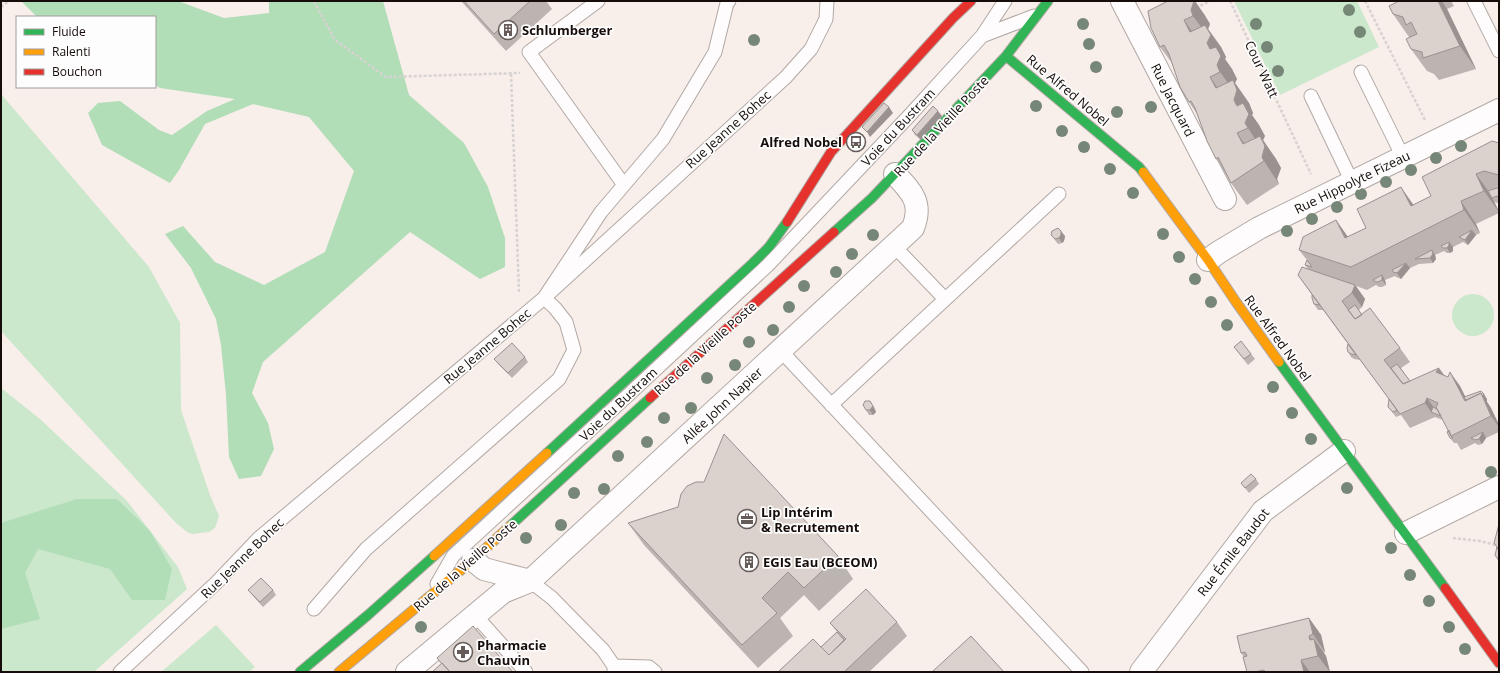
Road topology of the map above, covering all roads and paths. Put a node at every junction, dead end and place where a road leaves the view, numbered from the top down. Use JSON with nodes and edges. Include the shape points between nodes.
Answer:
{"nodes":[{"id":1,"x":9,"y":1,"type":"edge"},
{"id":2,"x":314,"y":1,"type":"edge"},
{"id":3,"x":598,"y":1,"type":"edge"},
{"id":4,"x":729,"y":1,"type":"edge"},
{"id":5,"x":827,"y":1,"type":"edge"},
{"id":6,"x":971,"y":1,"type":"edge"},
{"id":7,"x":1005,"y":1,"type":"edge"},
{"id":8,"x":1048,"y":1,"type":"edge"},
{"id":9,"x":1122,"y":1,"type":"edge"},
{"id":10,"x":1210,"y":1,"type":"edge"},
{"id":11,"x":1230,"y":1,"type":"edge"},
{"id":12,"x":1364,"y":1,"type":"edge"},
{"id":13,"x":1474,"y":1,"type":"edge"},
{"id":14,"x":1,"y":7,"type":"edge"},
{"id":15,"x":1191,"y":10,"type":"edge"},
{"id":16,"x":1037,"y":15,"type":"junction"},
{"id":17,"x":982,"y":36,"type":"junction"},
{"id":18,"x":1499,"y":51,"type":"edge"},
{"id":19,"x":1006,"y":56,"type":"junction"},
{"id":20,"x":543,"y":72,"type":"junction"},
{"id":21,"x":1361,"y":72,"type":"dead end"},
{"id":22,"x":511,"y":74,"type":"junction"},
{"id":23,"x":1311,"y":96,"type":"dead end"},
{"id":24,"x":1499,"y":110,"type":"edge"},
{"id":25,"x":1426,"y":122,"type":"dead end"},
{"id":26,"x":1403,"y":157,"type":"junction"},
{"id":27,"x":895,"y":174,"type":"junction"},
{"id":28,"x":1312,"y":175,"type":"dead end"},
{"id":29,"x":1352,"y":182,"type":"junction"},
{"id":30,"x":624,"y":185,"type":"junction"},
{"id":31,"x":1059,"y":194,"type":"dead end"},
{"id":32,"x":1225,"y":199,"type":"edge"},
{"id":33,"x":814,"y":218,"type":"junction"},
{"id":34,"x":894,"y":246,"type":"junction"},
{"id":35,"x":769,"y":247,"type":"junction"},
{"id":36,"x":1208,"y":260,"type":"junction"},
{"id":37,"x":544,"y":298,"type":"junction"},
{"id":38,"x":945,"y":299,"type":"junction"},
{"id":39,"x":520,"y":318,"type":"junction"},
{"id":40,"x":781,"y":351,"type":"junction"},
{"id":41,"x":830,"y":405,"type":"junction"},
{"id":42,"x":1344,"y":451,"type":"junction"},
{"id":43,"x":1499,"y":487,"type":"edge"},
{"id":44,"x":1406,"y":533,"type":"junction"},
{"id":45,"x":473,"y":560,"type":"junction"},
{"id":46,"x":530,"y":581,"type":"junction"},
{"id":47,"x":431,"y":595,"type":"junction"},
{"id":48,"x":314,"y":609,"type":"dead end"},
{"id":49,"x":475,"y":615,"type":"junction"},
{"id":50,"x":1499,"y":663,"type":"edge"},
{"id":51,"x":614,"y":669,"type":"edge"},
{"id":52,"x":120,"y":672,"type":"edge"},
{"id":53,"x":300,"y":672,"type":"edge"},
{"id":54,"x":339,"y":672,"type":"edge"},
{"id":55,"x":407,"y":672,"type":"edge"},
{"id":56,"x":526,"y":672,"type":"edge"},
{"id":57,"x":655,"y":672,"type":"edge"},
{"id":58,"x":1082,"y":672,"type":"edge"},
{"id":59,"x":1141,"y":672,"type":"edge"}],
"edges":[{"from":1,"to":14,"type":"path"},
{"from":2,"to":22,"type":"path","via":[[335,40],[386,77]]},
{"from":3,"to":20,"type":"lane","via":[[528,52]]},
{"from":4,"to":30,"type":"lane","via":[[715,52],[663,139]]},
{"from":5,"to":37,"type":"lane","name":"Rue Jeanne Bohec","via":[[826,18],[811,49],[786,77]]},
{"from":6,"to":35,"type":"main road","name":"Rue de la Vieille Poste","via":[[831,152]]},
{"from":7,"to":17,"type":"lane","name":"Voie du Bustram"},
{"from":8,"to":16,"type":"main road","name":"Rue de la Vieille Poste"},
{"from":9,"to":32,"type":"street","name":"Rue Jacquard"},
{"from":10,"to":15,"type":"path"},
{"from":11,"to":28,"type":"path","name":"Cour Watt"},
{"from":12,"to":25,"type":"path"},
{"from":13,"to":18,"type":"lane"},
{"from":16,"to":17,"type":"lane","name":"Voie du Bustram"},
{"from":16,"to":19,"type":"main road","name":"Rue de la Vieille Poste"},
{"from":17,"to":33,"type":"lane","name":"Voie du Bustram"},
{"from":19,"to":27,"type":"main road","name":"Rue de la Vieille Poste"},
{"from":19,"to":36,"type":"main road","name":"Rue Alfred Nobel","via":[[1139,167]]},
{"from":20,"to":22,"type":"path"},
{"from":20,"to":30,"type":"lane"},
{"from":21,"to":26,"type":"lane"},
{"from":22,"to":39,"type":"path"},
{"from":23,"to":29,"type":"lane"},
{"from":24,"to":26,"type":"street","name":"Rue Hippolyte Fizeau"},
{"from":26,"to":29,"type":"street","name":"Rue Hippolyte Fizeau"},
{"from":27,"to":34,"type":"street","name":"Allée John Napier","via":[[912,192],[918,209],[913,228]]},
{"from":27,"to":45,"type":"main road","name":"Rue de la Vieille Poste","via":[[857,213],[798,263]]},
{"from":29,"to":36,"type":"street","name":"Rue Hippolyte Fizeau","via":[[1259,228]]},
{"from":30,"to":37,"type":"lane","via":[[601,212]]},
{"from":31,"to":38,"type":"lane"},
{"from":33,"to":35,"type":"lane","name":"Voie du Bustram"},
{"from":33,"to":47,"type":"lane","name":"Voie du Bustram","via":[[626,397],[453,556]]},
{"from":34,"to":38,"type":"lane"},
{"from":34,"to":40,"type":"street","name":"Allée John Napier"},
{"from":35,"to":53,"type":"main road","name":"Rue de la Vieille Poste","via":[[396,590]]},
{"from":36,"to":42,"type":"main road","name":"Rue Alfred Nobel"},
{"from":37,"to":39,"type":"lane","name":"Rue Jeanne Bohec"},
{"from":37,"to":48,"type":"lane","via":[[566,322],[574,350],[559,380],[366,549]]},
{"from":38,"to":41,"type":"lane"},
{"from":39,"to":52,"type":"lane","name":"Rue Jeanne Bohec","via":[[259,538],[216,583]]},
{"from":40,"to":41,"type":"lane"},
{"from":40,"to":46,"type":"street","name":"Allée John Napier"},
{"from":41,"to":58,"type":"lane"},
{"from":42,"to":44,"type":"main road","name":"Rue Alfred Nobel"},
{"from":42,"to":59,"type":"street","name":"Rue Émile Baudot","via":[[1263,511]]},
{"from":43,"to":44,"type":"street"},
{"from":44,"to":50,"type":"main road","name":"Rue Alfred Nobel"},
{"from":45,"to":46,"type":"street","via":[[484,569]]},
{"from":45,"to":47,"type":"main road","name":"Rue de la Vieille Poste"},
{"from":46,"to":49,"type":"street","via":[[503,592]]},
{"from":46,"to":51,"type":"lane","via":[[552,598],[603,650]]},
{"from":47,"to":54,"type":"main road","name":"Rue de la Vieille Poste"},
{"from":49,"to":55,"type":"street"},
{"from":49,"to":56,"type":"lane"},
{"from":51,"to":57,"type":"lane","via":[[650,667]]}]}
